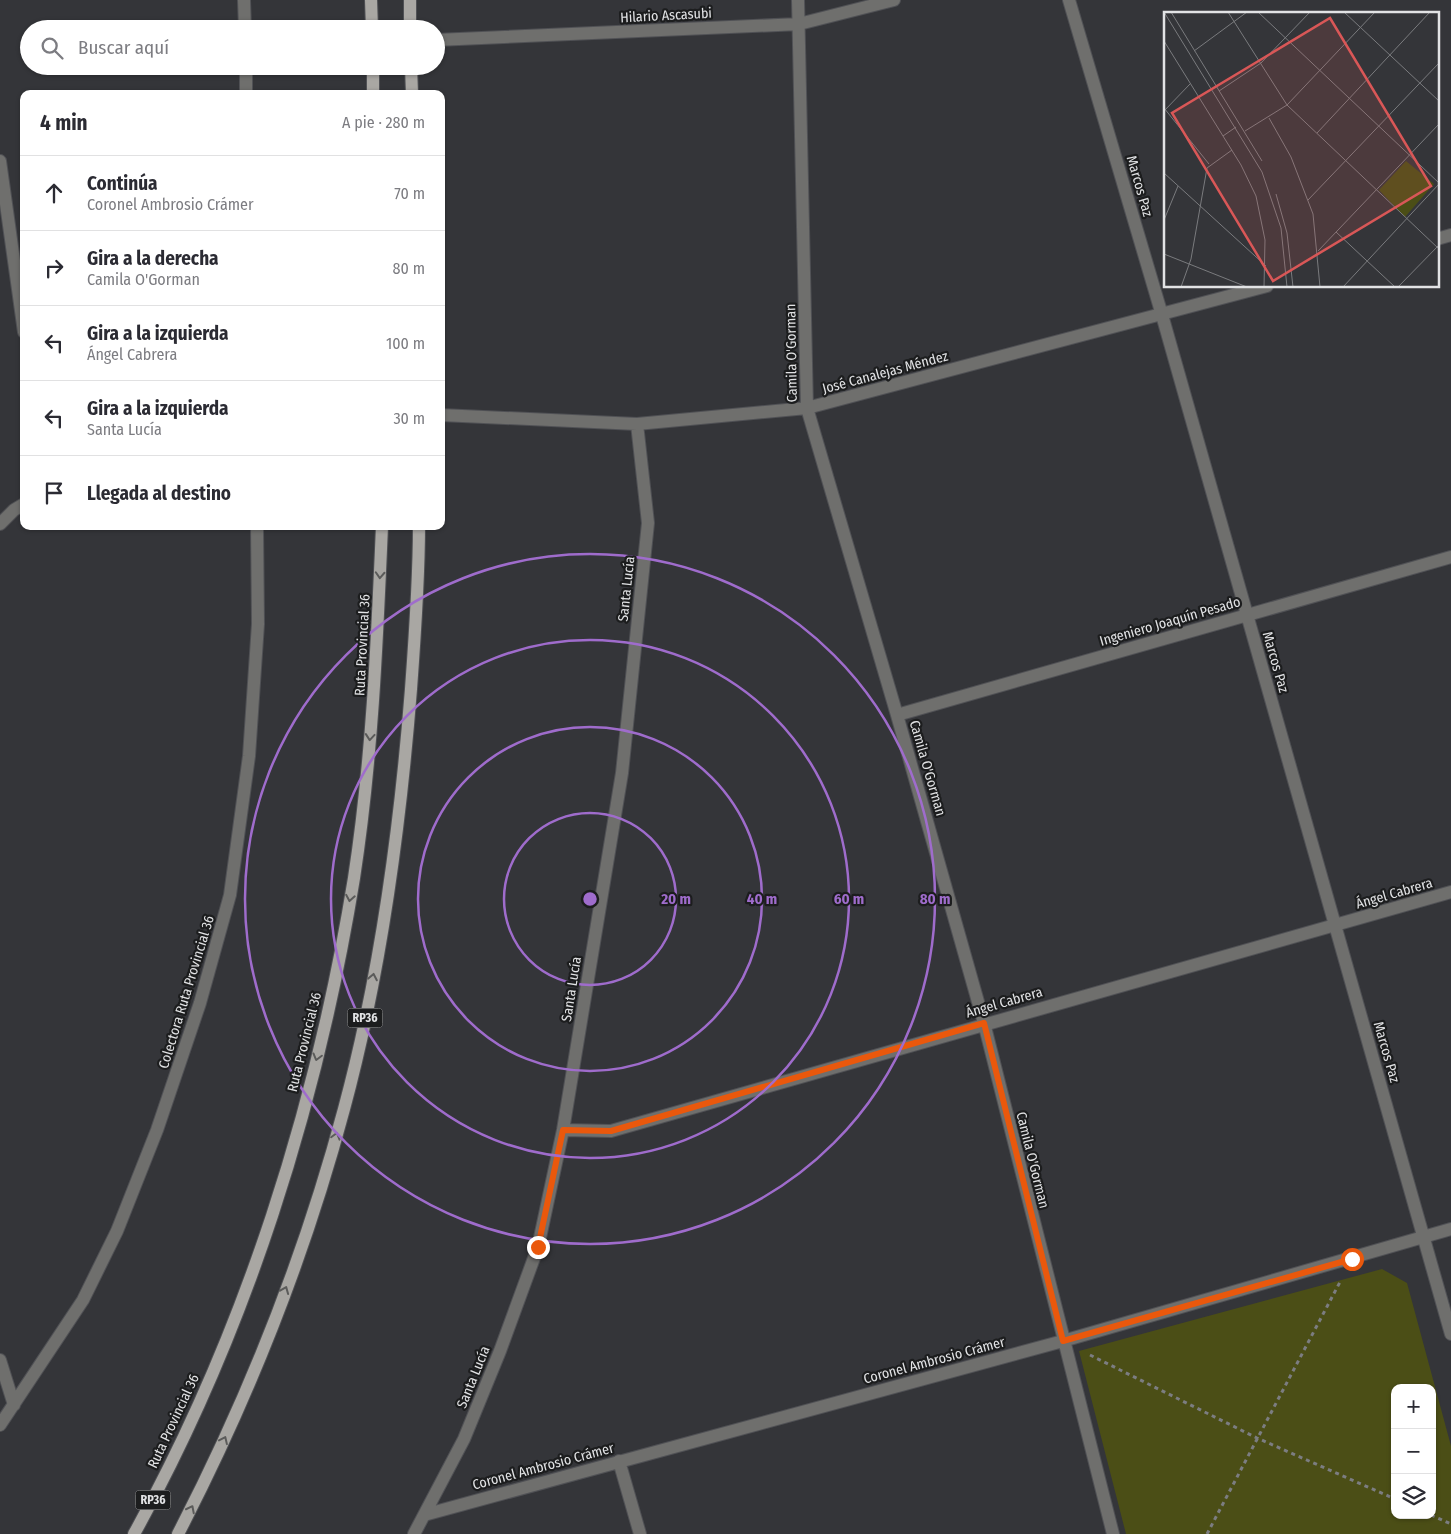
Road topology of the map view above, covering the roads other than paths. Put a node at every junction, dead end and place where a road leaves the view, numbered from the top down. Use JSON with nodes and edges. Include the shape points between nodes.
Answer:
{"nodes":[{"id":1,"x":244,"y":0,"type":"edge"},
{"id":2,"x":371,"y":0,"type":"edge"},
{"id":3,"x":410,"y":0,"type":"edge"},
{"id":4,"x":798,"y":0,"type":"edge"},
{"id":5,"x":894,"y":0,"type":"edge"},
{"id":6,"x":1069,"y":0,"type":"edge"},
{"id":7,"x":245,"y":20,"type":"edge"},
{"id":8,"x":372,"y":20,"type":"edge"},
{"id":9,"x":410,"y":20,"type":"edge"},
{"id":10,"x":799,"y":24,"type":"junction"},
{"id":11,"x":445,"y":40,"type":"edge"},
{"id":12,"x":246,"y":75,"type":"edge"},
{"id":13,"x":373,"y":75,"type":"edge"},
{"id":14,"x":411,"y":75,"type":"edge"},
{"id":15,"x":246,"y":90,"type":"edge"},
{"id":16,"x":373,"y":90,"type":"edge"},
{"id":17,"x":412,"y":90,"type":"edge"},
{"id":18,"x":0,"y":161,"type":"edge"},
{"id":19,"x":1451,"y":235,"type":"edge"},
{"id":20,"x":1438,"y":239,"type":"edge"},
{"id":21,"x":1260,"y":288,"type":"edge"},
{"id":22,"x":20,"y":304,"type":"edge"},
{"id":23,"x":1162,"y":315,"type":"junction"},
{"id":24,"x":806,"y":408,"type":"junction"},
{"id":25,"x":445,"y":415,"type":"edge"},
{"id":26,"x":637,"y":424,"type":"junction"},
{"id":27,"x":20,"y":506,"type":"edge"},
{"id":28,"x":0,"y":524,"type":"edge"},
{"id":29,"x":257,"y":530,"type":"edge"},
{"id":30,"x":382,"y":530,"type":"edge"},
{"id":31,"x":419,"y":530,"type":"edge"},
{"id":32,"x":1451,"y":557,"type":"edge"},
{"id":33,"x":1246,"y":615,"type":"junction"},
{"id":34,"x":897,"y":715,"type":"junction"},
{"id":35,"x":1451,"y":892,"type":"edge"},
{"id":36,"x":1336,"y":925,"type":"junction"},
{"id":37,"x":984,"y":1023,"type":"junction"},
{"id":38,"x":563,"y":1130,"type":"junction"},
{"id":39,"x":1451,"y":1228,"type":"edge"},
{"id":40,"x":1423,"y":1236,"type":"junction"},
{"id":41,"x":1451,"y":1334,"type":"edge"},
{"id":42,"x":1063,"y":1341,"type":"junction"},
{"id":43,"x":0,"y":1360,"type":"edge"},
{"id":44,"x":14,"y":1405,"type":"junction"},
{"id":45,"x":0,"y":1424,"type":"edge"},
{"id":46,"x":619,"y":1461,"type":"junction"},
{"id":47,"x":424,"y":1515,"type":"junction"},
{"id":48,"x":134,"y":1534,"type":"edge"},
{"id":49,"x":178,"y":1534,"type":"edge"},
{"id":50,"x":414,"y":1534,"type":"edge"},
{"id":51,"x":640,"y":1534,"type":"edge"},
{"id":52,"x":1113,"y":1534,"type":"edge"}],
"edges":[{"from":1,"to":7,"type":"street"},
{"from":2,"to":8,"type":"main road"},
{"from":3,"to":9,"type":"main road"},
{"from":4,"to":10,"type":"street","name":"Camila O'Gorman"},
{"from":5,"to":10,"type":"street","name":"Hilario Ascasubi"},
{"from":6,"to":23,"type":"street","name":"Marcos Paz"},
{"from":10,"to":11,"type":"street","name":"Hilario Ascasubi"},
{"from":10,"to":24,"type":"street","name":"Camila O'Gorman"},
{"from":12,"to":15,"type":"street"},
{"from":13,"to":16,"type":"main road"},
{"from":14,"to":17,"type":"main road"},
{"from":18,"to":22,"type":"street"},
{"from":19,"to":20,"type":"street"},
{"from":21,"to":23,"type":"street","name":"José Canalejas Méndez"},
{"from":23,"to":24,"type":"street","name":"José Canalejas Méndez"},
{"from":23,"to":33,"type":"street","name":"Marcos Paz"},
{"from":24,"to":26,"type":"street","name":"José Canalejas Méndez"},
{"from":24,"to":34,"type":"street","name":"Camila O'Gorman"},
{"from":25,"to":26,"type":"street","name":"José Canalejas Méndez"},
{"from":26,"to":38,"type":"street","name":"Santa Lucía","via":[[648,523],[623,764]]},
{"from":27,"to":28,"type":"street"},
{"from":29,"to":44,"type":"street","name":"Colectora Ruta Provincial 36","via":[[258,624],[248,756],[230,895],[200,1003],[157,1130],[117,1231],[82,1300]]},
{"from":30,"to":48,"type":"main road","name":"Ruta Provincial 36","number":"RP36","one_way":true,"via":[[369,756],[354,875],[321,1043],[272,1214],[237,1312],[178,1448]]},
{"from":49,"to":31,"type":"main road","number":"RP36","one_way":true,"via":[[232,1424],[292,1272],[318,1199],[344,1108],[384,924],[397,835],[418,590]]},
{"from":32,"to":33,"type":"street","name":"Ingeniero Joaquín Pesado"},
{"from":33,"to":34,"type":"street","name":"Ingeniero Joaquín Pesado"},
{"from":33,"to":36,"type":"street","name":"Marcos Paz"},
{"from":34,"to":37,"type":"street","name":"Camila O'Gorman"},
{"from":35,"to":36,"type":"street","name":"Ángel Cabrera"},
{"from":36,"to":37,"type":"street","name":"Ángel Cabrera"},
{"from":36,"to":40,"type":"street","name":"Marcos Paz"},
{"from":37,"to":38,"type":"street","name":"Ángel Cabrera","via":[[611,1131]]},
{"from":37,"to":42,"type":"street","name":"Camila O'Gorman"},
{"from":38,"to":47,"type":"street","name":"Santa Lucía","via":[[535,1256],[464,1438]]},
{"from":39,"to":40,"type":"street","name":"Coronel Ambrosio Crámer"},
{"from":40,"to":41,"type":"street","name":"Marcos Paz"},
{"from":40,"to":42,"type":"street","name":"Coronel Ambrosio Crámer"},
{"from":42,"to":46,"type":"street","name":"Coronel Ambrosio Crámer"},
{"from":42,"to":52,"type":"street","name":"Camila O'Gorman"},
{"from":43,"to":44,"type":"street"},
{"from":44,"to":45,"type":"street","name":"Colectora Ruta Provincial 36"},
{"from":46,"to":47,"type":"street","name":"Coronel Ambrosio Crámer"},
{"from":46,"to":51,"type":"street"},
{"from":47,"to":50,"type":"street","name":"Santa Lucía"}]}
